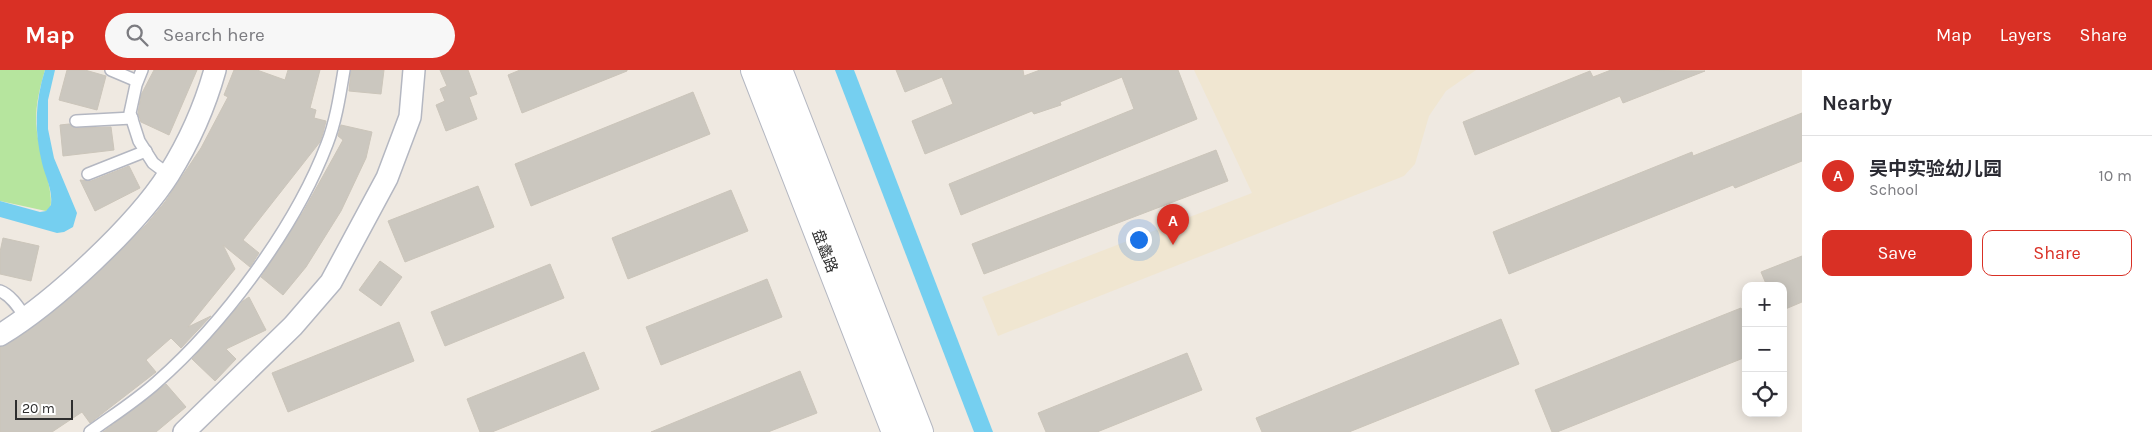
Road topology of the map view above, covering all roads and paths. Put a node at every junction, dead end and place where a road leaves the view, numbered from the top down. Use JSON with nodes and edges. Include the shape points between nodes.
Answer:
{"nodes":[{"id":1,"x":111,"y":70,"type":"edge"},
{"id":2,"x":142,"y":70,"type":"edge"},
{"id":3,"x":215,"y":70,"type":"edge"},
{"id":4,"x":344,"y":70,"type":"edge"},
{"id":5,"x":414,"y":70,"type":"edge"},
{"id":6,"x":754,"y":70,"type":"edge"},
{"id":7,"x":778,"y":70,"type":"edge"},
{"id":8,"x":137,"y":81,"type":"junction"},
{"id":9,"x":132,"y":118,"type":"junction"},
{"id":10,"x":76,"y":121,"type":"dead end"},
{"id":11,"x":146,"y":151,"type":"junction"},
{"id":12,"x":88,"y":174,"type":"dead end"},
{"id":13,"x":169,"y":175,"type":"junction"},
{"id":14,"x":0,"y":291,"type":"edge"},
{"id":15,"x":25,"y":317,"type":"junction"},
{"id":16,"x":0,"y":335,"type":"edge"},
{"id":17,"x":90,"y":432,"type":"edge"},
{"id":18,"x":184,"y":432,"type":"edge"},
{"id":19,"x":896,"y":432,"type":"edge"},
{"id":20,"x":919,"y":432,"type":"edge"}],
"edges":[{"from":1,"to":8,"type":"lane"},
{"from":2,"to":8,"type":"lane"},
{"from":3,"to":13,"type":"street","via":[[202,112]]},
{"from":4,"to":17,"type":"lane","via":[[328,142],[314,176],[264,259],[192,348],[156,383]]},
{"from":5,"to":18,"type":"street","via":[[410,117],[387,178],[330,282],[293,326]]},
{"from":6,"to":19,"type":"main road","name":"盘蠡路"},
{"from":7,"to":20,"type":"main road","name":"盘蠡路"},
{"from":8,"to":9,"type":"lane","via":[[130,113]]},
{"from":9,"to":10,"type":"lane"},
{"from":9,"to":11,"type":"lane","via":[[139,141]]},
{"from":11,"to":12,"type":"lane"},
{"from":11,"to":13,"type":"lane","via":[[153,163]]},
{"from":13,"to":15,"type":"street","via":[[92,262]]},
{"from":14,"to":15,"type":"lane"},
{"from":15,"to":16,"type":"street"}]}
